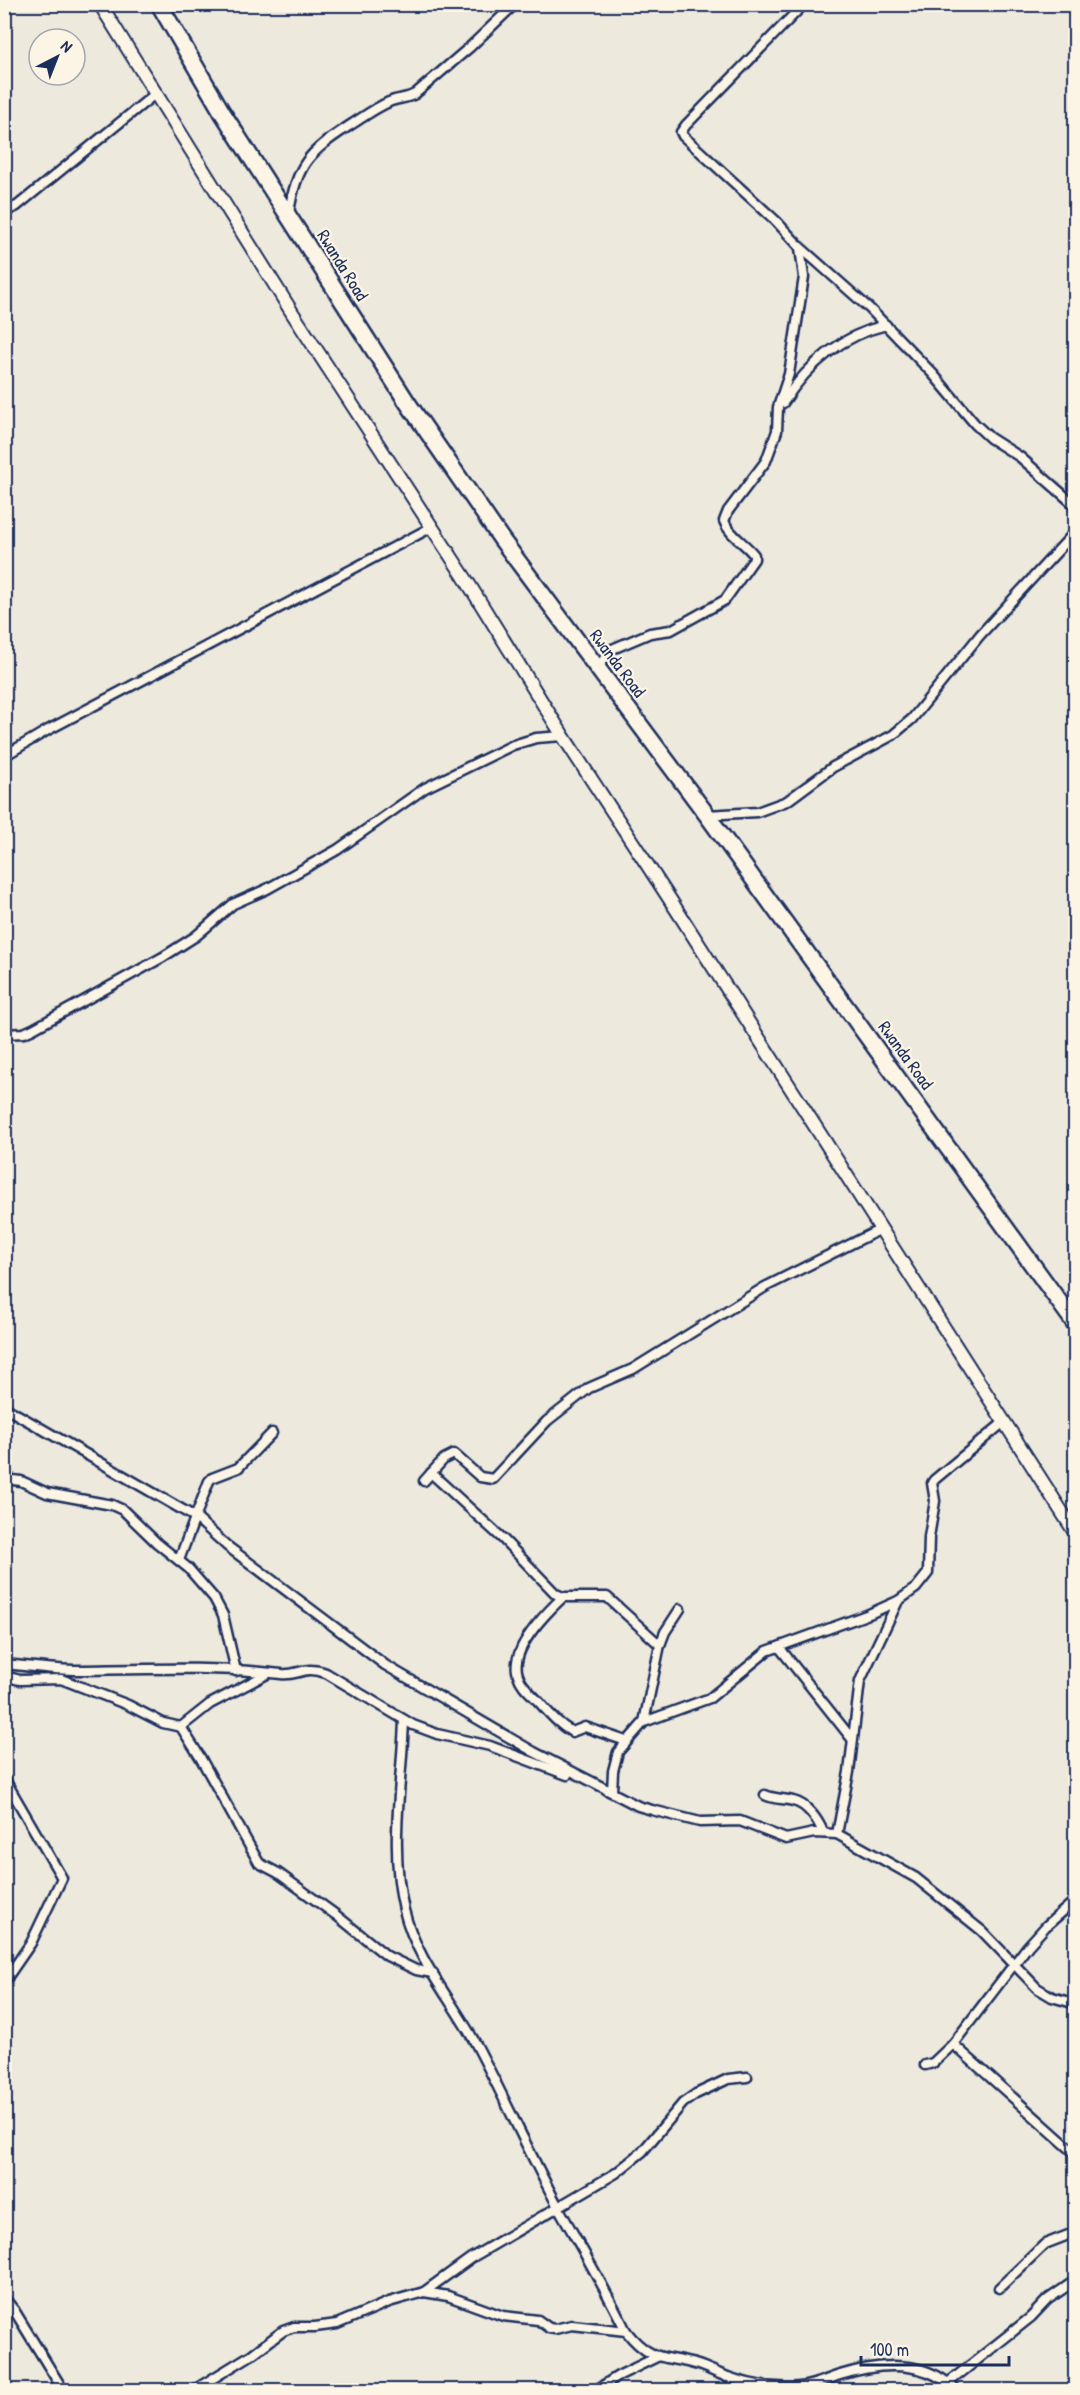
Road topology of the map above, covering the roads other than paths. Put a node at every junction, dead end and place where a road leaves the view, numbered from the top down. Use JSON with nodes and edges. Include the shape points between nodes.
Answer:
{"nodes":[{"id":1,"x":100,"y":4,"type":"edge"},
{"id":2,"x":159,"y":4,"type":"edge"},
{"id":3,"x":515,"y":4,"type":"edge"},
{"id":4,"x":804,"y":4,"type":"edge"},
{"id":5,"x":155,"y":94,"type":"junction"},
{"id":6,"x":4,"y":212,"type":"edge"},
{"id":7,"x":289,"y":214,"type":"junction"},
{"id":8,"x":800,"y":247,"type":"junction"},
{"id":9,"x":886,"y":325,"type":"junction"},
{"id":10,"x":778,"y":411,"type":"junction"},
{"id":11,"x":1076,"y":506,"type":"edge"},
{"id":12,"x":432,"y":528,"type":"junction"},
{"id":13,"x":1076,"y":531,"type":"edge"},
{"id":14,"x":598,"y":668,"type":"junction"},
{"id":15,"x":563,"y":736,"type":"junction"},
{"id":16,"x":4,"y":756,"type":"edge"},
{"id":17,"x":708,"y":815,"type":"junction"},
{"id":18,"x":4,"y":1034,"type":"edge"},
{"id":19,"x":881,"y":1229,"type":"junction"},
{"id":20,"x":1076,"y":1325,"type":"edge"},
{"id":21,"x":4,"y":1407,"type":"edge"},
{"id":22,"x":1004,"y":1422,"type":"junction"},
{"id":23,"x":272,"y":1433,"type":"dead end"},
{"id":24,"x":431,"y":1473,"type":"junction"},
{"id":25,"x":4,"y":1479,"type":"edge"},
{"id":26,"x":424,"y":1481,"type":"dead end"},
{"id":27,"x":195,"y":1517,"type":"junction"},
{"id":28,"x":1076,"y":1534,"type":"edge"},
{"id":29,"x":179,"y":1560,"type":"junction"},
{"id":30,"x":562,"y":1597,"type":"junction"},
{"id":31,"x":898,"y":1601,"type":"junction"},
{"id":32,"x":680,"y":1609,"type":"dead end"},
{"id":33,"x":660,"y":1645,"type":"junction"},
{"id":34,"x":779,"y":1647,"type":"junction"},
{"id":35,"x":4,"y":1664,"type":"edge"},
{"id":36,"x":236,"y":1671,"type":"junction"},
{"id":37,"x":272,"y":1672,"type":"junction"},
{"id":38,"x":4,"y":1676,"type":"edge"},
{"id":39,"x":404,"y":1720,"type":"junction"},
{"id":40,"x":644,"y":1722,"type":"junction"},
{"id":41,"x":181,"y":1727,"type":"junction"},
{"id":42,"x":852,"y":1739,"type":"junction"},
{"id":43,"x":626,"y":1741,"type":"junction"},
{"id":44,"x":4,"y":1778,"type":"edge"},
{"id":45,"x":608,"y":1790,"type":"junction"},
{"id":46,"x":765,"y":1795,"type":"dead end"},
{"id":47,"x":823,"y":1832,"type":"junction"},
{"id":48,"x":837,"y":1834,"type":"junction"},
{"id":49,"x":1076,"y":1900,"type":"edge"},
{"id":50,"x":1014,"y":1964,"type":"junction"},
{"id":51,"x":433,"y":1973,"type":"junction"},
{"id":52,"x":4,"y":1982,"type":"edge"},
{"id":53,"x":1076,"y":2004,"type":"edge"},
{"id":54,"x":953,"y":2044,"type":"junction"},
{"id":55,"x":925,"y":2065,"type":"dead end"},
{"id":56,"x":747,"y":2077,"type":"dead end"},
{"id":57,"x":1076,"y":2154,"type":"edge"},
{"id":58,"x":559,"y":2207,"type":"junction"},
{"id":59,"x":1076,"y":2232,"type":"edge"},
{"id":60,"x":1076,"y":2280,"type":"edge"},
{"id":61,"x":999,"y":2288,"type":"dead end"},
{"id":62,"x":424,"y":2292,"type":"junction"},
{"id":63,"x":4,"y":2298,"type":"edge"},
{"id":64,"x":626,"y":2331,"type":"junction"},
{"id":65,"x":657,"y":2357,"type":"junction"},
{"id":66,"x":948,"y":2383,"type":"junction"},
{"id":67,"x":801,"y":2389,"type":"edge"},
{"id":68,"x":63,"y":2391,"type":"edge"},
{"id":69,"x":194,"y":2391,"type":"edge"},
{"id":70,"x":596,"y":2391,"type":"edge"},
{"id":71,"x":956,"y":2391,"type":"edge"}],
"edges":[{"from":1,"to":5,"type":"street"},
{"from":2,"to":7,"type":"highway","name":"Rwanda Road","via":[[222,112]]},
{"from":3,"to":7,"type":"street","via":[[415,94],[390,101],[317,148],[302,167],[292,190]]},
{"from":4,"to":8,"type":"street","via":[[681,132]]},
{"from":5,"to":6,"type":"street","via":[[17,206]]},
{"from":5,"to":12,"type":"street"},
{"from":7,"to":14,"type":"highway","name":"Rwanda Road","via":[[413,411],[502,540]]},
{"from":8,"to":9,"type":"street"},
{"from":8,"to":10,"type":"street","via":[[804,277],[789,374]]},
{"from":9,"to":10,"type":"street","via":[[850,338],[824,355],[798,380]]},
{"from":9,"to":11,"type":"street","via":[[975,424]]},
{"from":10,"to":14,"type":"street","via":[[777,431],[766,461],[725,518],[727,528],[755,557],[728,597],[671,630],[650,633],[610,650]]},
{"from":12,"to":15,"type":"street"},
{"from":12,"to":16,"type":"street"},
{"from":13,"to":17,"type":"street","via":[[980,635],[912,719],[893,735],[833,766],[787,801],[757,812]]},
{"from":14,"to":17,"type":"highway","name":"Rwanda Road"},
{"from":15,"to":18,"type":"street","via":[[513,745],[425,788],[337,850],[233,904],[196,936],[122,981],[33,1029]]},
{"from":15,"to":19,"type":"street"},
{"from":17,"to":20,"type":"highway","name":"Rwanda Road"},
{"from":19,"to":22,"type":"street"},
{"from":19,"to":24,"type":"street","via":[[765,1287],[633,1369],[589,1388],[546,1421],[493,1479],[480,1477],[454,1454]]},
{"from":21,"to":27,"type":"street"},
{"from":22,"to":28,"type":"street"},
{"from":22,"to":31,"type":"street","via":[[932,1483],[935,1501],[928,1573]]},
{"from":23,"to":27,"type":"street","via":[[238,1468],[209,1481]]},
{"from":24,"to":26,"type":"street"},
{"from":24,"to":30,"type":"street"},
{"from":25,"to":29,"type":"street","via":[[21,1481],[47,1493],[118,1507]]},
{"from":27,"to":29,"type":"street"},
{"from":27,"to":45,"type":"street","via":[[227,1546],[385,1665],[534,1752]]},
{"from":29,"to":36,"type":"street","via":[[223,1615]]},
{"from":30,"to":33,"type":"street","via":[[607,1598]]},
{"from":30,"to":43,"type":"street","via":[[527,1638],[518,1657],[517,1674],[560,1726],[573,1732],[585,1726]]},
{"from":31,"to":34,"type":"street"},
{"from":31,"to":42,"type":"street","via":[[860,1681]]},
{"from":32,"to":33,"type":"street"},
{"from":33,"to":40,"type":"street"},
{"from":34,"to":40,"type":"street","via":[[759,1655],[710,1698]]},
{"from":34,"to":42,"type":"street"},
{"from":35,"to":36,"type":"street","via":[[79,1670]]},
{"from":36,"to":37,"type":"street"},
{"from":37,"to":39,"type":"street","via":[[289,1674],[306,1669],[326,1673]]},
{"from":37,"to":41,"type":"street","via":[[210,1704]]},
{"from":38,"to":41,"type":"street","via":[[20,1680],[61,1678]]},
{"from":39,"to":45,"type":"street"},
{"from":39,"to":51,"type":"street","via":[[398,1866],[404,1911],[418,1949]]},
{"from":40,"to":43,"type":"street"},
{"from":41,"to":51,"type":"street","via":[[259,1863],[336,1915],[387,1956],[416,1970]]},
{"from":42,"to":48,"type":"street"},
{"from":43,"to":45,"type":"street","via":[[615,1760]]},
{"from":44,"to":52,"type":"street","via":[[62,1878],[31,1943]]},
{"from":45,"to":47,"type":"street","via":[[638,1806],[688,1820],[740,1821],[786,1839]]},
{"from":46,"to":47,"type":"street","via":[[803,1805]]},
{"from":47,"to":48,"type":"street"},
{"from":48,"to":50,"type":"street","via":[[916,1878],[982,1931]]},
{"from":49,"to":50,"type":"street","via":[[1046,1926]]},
{"from":50,"to":53,"type":"street","via":[[1037,1988]]},
{"from":50,"to":54,"type":"street"},
{"from":51,"to":58,"type":"street","via":[[477,2045]]},
{"from":54,"to":55,"type":"street","via":[[933,2063]]},
{"from":54,"to":57,"type":"street"},
{"from":56,"to":58,"type":"street","via":[[716,2084],[689,2099],[629,2164]]},
{"from":58,"to":62,"type":"street","via":[[471,2258]]},
{"from":58,"to":64,"type":"street"},
{"from":59,"to":61,"type":"street","via":[[1045,2244]]},
{"from":60,"to":66,"type":"street"},
{"from":62,"to":64,"type":"street","via":[[448,2296],[503,2316],[532,2318],[549,2328],[572,2325]]},
{"from":62,"to":69,"type":"street","via":[[388,2302],[337,2324],[283,2331]]},
{"from":63,"to":68,"type":"street"},
{"from":64,"to":65,"type":"street","via":[[635,2343]]},
{"from":65,"to":67,"type":"street","via":[[753,2384]]},
{"from":65,"to":70,"type":"street"},
{"from":66,"to":67,"type":"street","via":[[919,2368],[890,2366],[861,2369]]},
{"from":66,"to":71,"type":"street"}]}
